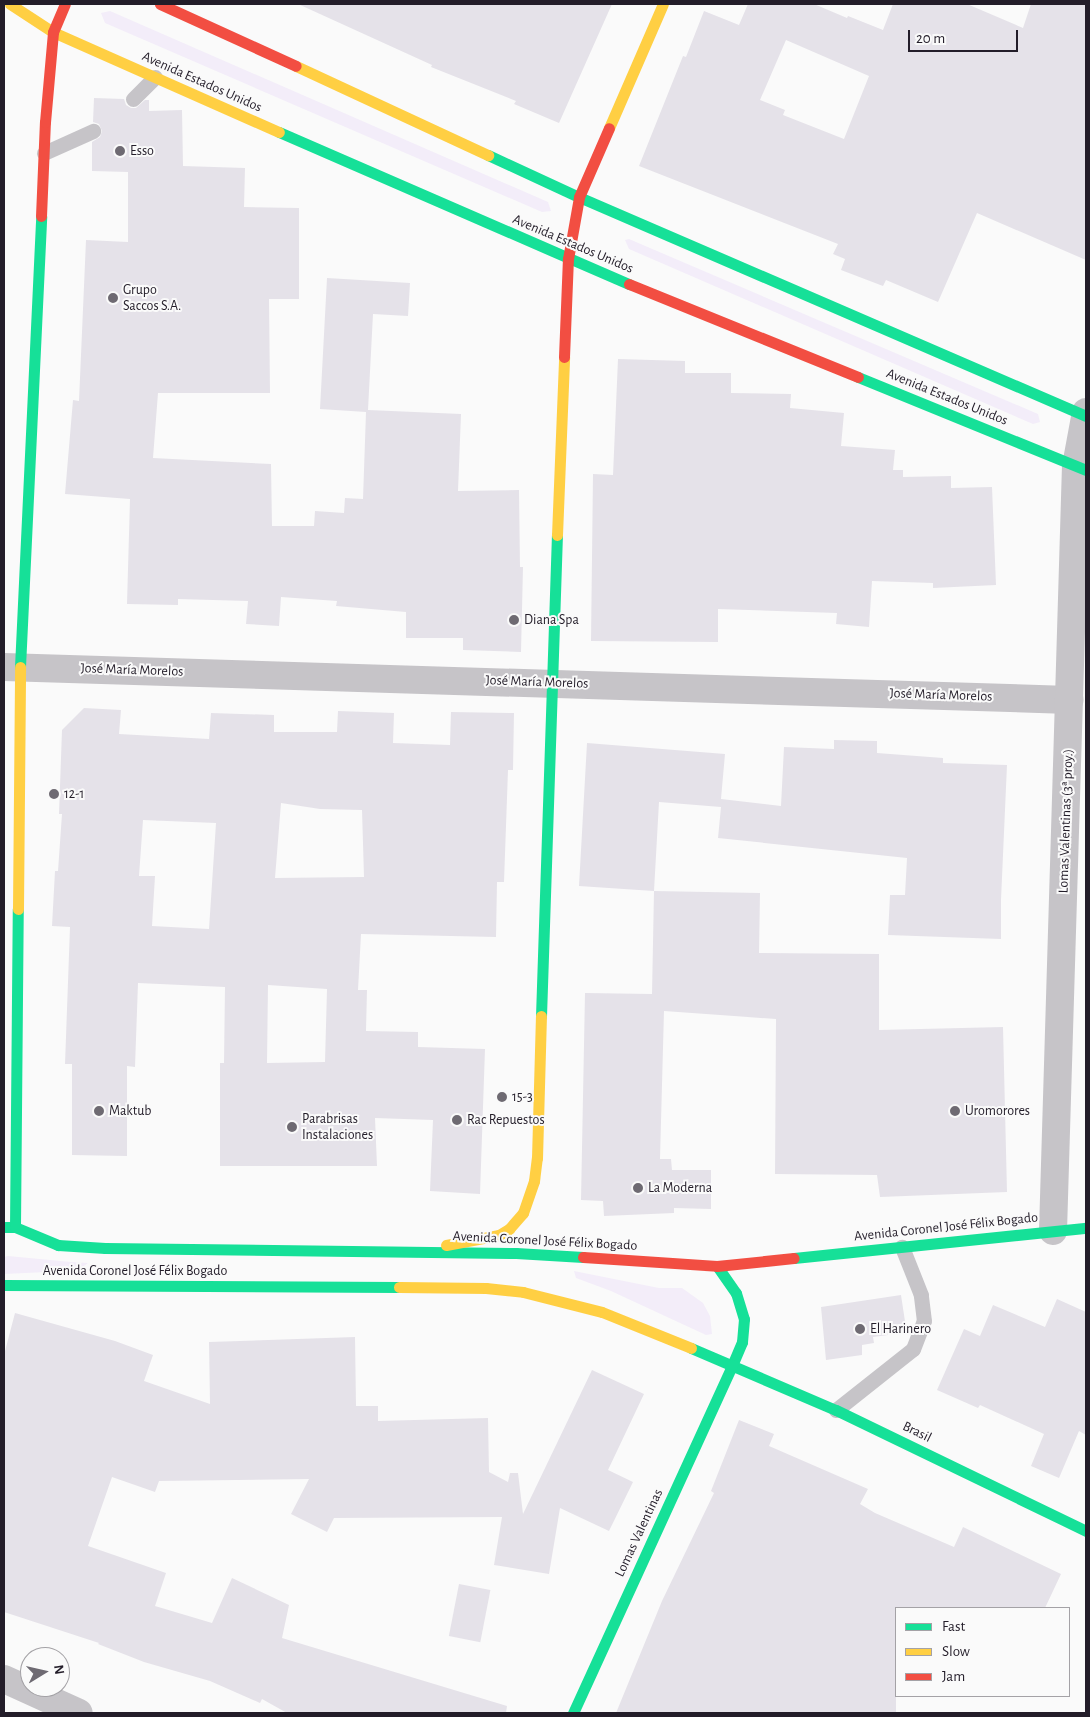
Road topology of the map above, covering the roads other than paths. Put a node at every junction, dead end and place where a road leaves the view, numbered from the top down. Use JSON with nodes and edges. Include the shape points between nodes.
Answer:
{"nodes":[{"id":1,"x":10,"y":4,"type":"edge"},
{"id":2,"x":65,"y":4,"type":"edge"},
{"id":3,"x":160,"y":4,"type":"edge"},
{"id":4,"x":662,"y":4,"type":"edge"},
{"id":5,"x":53,"y":32,"type":"junction"},
{"id":6,"x":155,"y":77,"type":"junction"},
{"id":7,"x":133,"y":99,"type":"dead end"},
{"id":8,"x":93,"y":131,"type":"dead end"},
{"id":9,"x":44,"y":153,"type":"junction"},
{"id":10,"x":579,"y":197,"type":"junction"},
{"id":11,"x":568,"y":259,"type":"junction"},
{"id":12,"x":1086,"y":415,"type":"edge"},
{"id":13,"x":1081,"y":468,"type":"edge"},
{"id":14,"x":12,"y":667,"type":"edge"},
{"id":15,"x":551,"y":682,"type":"junction"},
{"id":16,"x":1069,"y":700,"type":"junction"},
{"id":17,"x":9,"y":1227,"type":"edge"},
{"id":18,"x":1086,"y":1228,"type":"edge"},
{"id":19,"x":1053,"y":1231,"type":"junction"},
{"id":20,"x":4,"y":1235,"type":"edge"},
{"id":21,"x":902,"y":1247,"type":"junction"},
{"id":22,"x":415,"y":1250,"type":"junction"},
{"id":23,"x":717,"y":1266,"type":"junction"},
{"id":24,"x":4,"y":1285,"type":"edge"},
{"id":25,"x":732,"y":1365,"type":"junction"},
{"id":26,"x":836,"y":1410,"type":"junction"},
{"id":27,"x":1086,"y":1531,"type":"edge"},
{"id":28,"x":4,"y":1679,"type":"edge"},
{"id":29,"x":79,"y":1713,"type":"edge"},
{"id":30,"x":573,"y":1713,"type":"edge"}],
"edges":[{"from":1,"to":5,"type":"main road","name":"Avenida Estados Unidos"},
{"from":2,"to":5,"type":"main road"},
{"from":3,"to":10,"type":"main road"},
{"from":4,"to":10,"type":"main road"},
{"from":5,"to":6,"type":"main road","name":"Avenida Estados Unidos"},
{"from":5,"to":9,"type":"main road"},
{"from":6,"to":7,"type":"lane"},
{"from":6,"to":11,"type":"main road","name":"Avenida Estados Unidos"},
{"from":8,"to":9,"type":"lane"},
{"from":9,"to":14,"type":"main road"},
{"from":10,"to":11,"type":"main road"},
{"from":10,"to":12,"type":"main road"},
{"from":11,"to":13,"type":"main road","name":"Avenida Estados Unidos"},
{"from":11,"to":15,"type":"main road"},
{"from":12,"to":13,"type":"street","name":"Lomas Valentinas (3ª proy.)"},
{"from":13,"to":16,"type":"street","name":"Lomas Valentinas (3ª proy.)"},
{"from":14,"to":15,"type":"street","name":"José María Morelos"},
{"from":14,"to":17,"type":"main road"},
{"from":15,"to":16,"type":"street","name":"José María Morelos"},
{"from":15,"to":22,"type":"main road","via":[[534,1181],[523,1213],[499,1235]]},
{"from":16,"to":19,"type":"street","name":"Lomas Valentinas (3ª proy.)"},
{"from":17,"to":20,"type":"main road"},
{"from":17,"to":22,"type":"main road","name":"Avenida Coronel José Félix Bogado","via":[[58,1245],[104,1248]]},
{"from":18,"to":19,"type":"main road","name":"Avenida Coronel José Félix Bogado"},
{"from":19,"to":21,"type":"main road","name":"Avenida Coronel José Félix Bogado"},
{"from":21,"to":23,"type":"main road","name":"Avenida Coronel José Félix Bogado"},
{"from":21,"to":26,"type":"lane","via":[[921,1295],[924,1321],[913,1349]]},
{"from":22,"to":23,"type":"main road","name":"Avenida Coronel José Félix Bogado"},
{"from":23,"to":25,"type":"main road","name":"Lomas Valentinas","via":[[736,1292],[744,1319],[742,1342]]},
{"from":24,"to":25,"type":"main road","name":"Avenida Coronel José Félix Bogado","via":[[486,1288],[523,1292],[602,1312]]},
{"from":25,"to":26,"type":"main road","name":"Brasil"},
{"from":25,"to":30,"type":"main road","name":"Lomas Valentinas"},
{"from":26,"to":27,"type":"main road","name":"Brasil"},
{"from":28,"to":29,"type":"street"}]}
